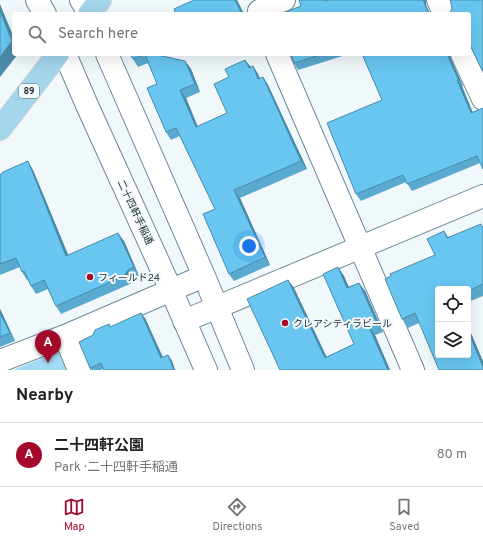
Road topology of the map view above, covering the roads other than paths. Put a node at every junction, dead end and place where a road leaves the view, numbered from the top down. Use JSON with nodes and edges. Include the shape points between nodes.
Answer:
{"nodes":[{"id":1,"x":37,"y":0,"type":"edge"},
{"id":2,"x":284,"y":0,"type":"edge"},
{"id":3,"x":438,"y":0,"type":"edge"},
{"id":4,"x":257,"y":8,"type":"edge"},
{"id":5,"x":44,"y":12,"type":"edge"},
{"id":6,"x":443,"y":12,"type":"edge"},
{"id":7,"x":56,"y":56,"type":"edge"},
{"id":8,"x":66,"y":56,"type":"edge"},
{"id":9,"x":108,"y":56,"type":"edge"},
{"id":10,"x":278,"y":56,"type":"edge"},
{"id":11,"x":463,"y":56,"type":"edge"},
{"id":12,"x":483,"y":99,"type":"edge"},
{"id":13,"x":0,"y":129,"type":"edge"},
{"id":14,"x":483,"y":196,"type":"edge"},
{"id":15,"x":361,"y":247,"type":"junction"},
{"id":16,"x":204,"y":276,"type":"junction"},
{"id":17,"x":171,"y":290,"type":"junction"},
{"id":18,"x":216,"y":308,"type":"junction"},
{"id":19,"x":184,"y":321,"type":"junction"},
{"id":20,"x":65,"y":336,"type":"junction"},
{"id":21,"x":0,"y":362,"type":"edge"},
{"id":22,"x":79,"y":370,"type":"edge"},
{"id":23,"x":206,"y":370,"type":"edge"},
{"id":24,"x":243,"y":370,"type":"edge"},
{"id":25,"x":413,"y":370,"type":"edge"}],
"edges":[{"from":1,"to":5,"type":"street"},
{"from":2,"to":4,"type":"street"},
{"from":3,"to":6,"type":"street"},
{"from":7,"to":13,"type":"main road","number":"89"},
{"from":8,"to":17,"type":"street","name":"二十四軒手稲通"},
{"from":9,"to":16,"type":"street"},
{"from":10,"to":15,"type":"street"},
{"from":11,"to":12,"type":"street"},
{"from":14,"to":15,"type":"street"},
{"from":15,"to":18,"type":"street"},
{"from":15,"to":25,"type":"street"},
{"from":16,"to":17,"type":"street"},
{"from":16,"to":18,"type":"street"},
{"from":17,"to":19,"type":"street","name":"二十四軒手稲通"},
{"from":17,"to":20,"type":"street"},
{"from":18,"to":19,"type":"street"},
{"from":18,"to":24,"type":"street"},
{"from":19,"to":23,"type":"street","name":"二十四軒手稲通"},
{"from":20,"to":21,"type":"street"},
{"from":20,"to":22,"type":"street"}]}
